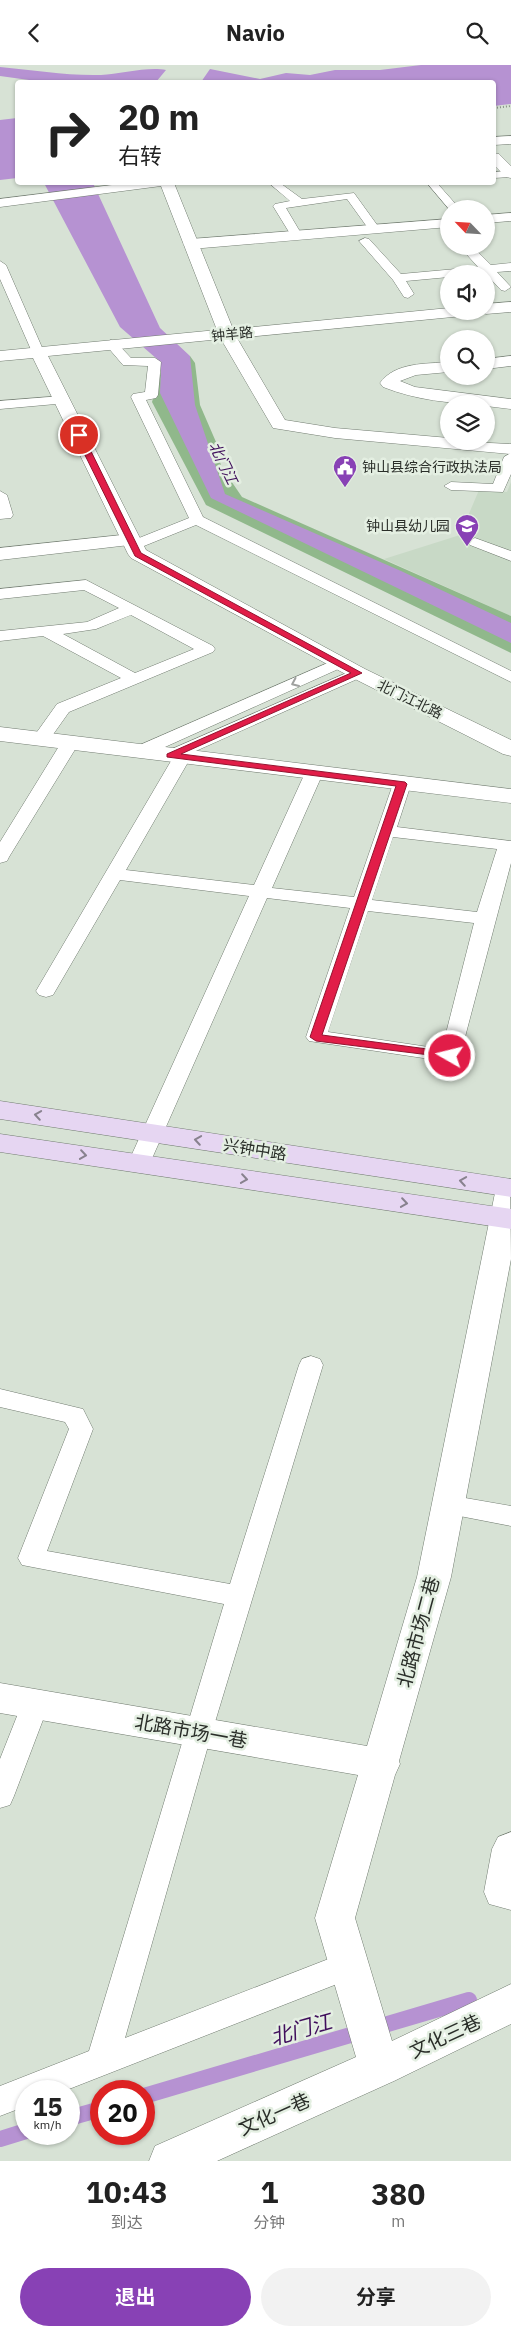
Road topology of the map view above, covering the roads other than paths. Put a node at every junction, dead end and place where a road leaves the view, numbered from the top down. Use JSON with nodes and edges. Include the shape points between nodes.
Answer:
{"nodes":[{"id":1,"x":511,"y":139,"type":"edge"},
{"id":2,"x":496,"y":141,"type":"edge"},
{"id":3,"x":496,"y":159,"type":"edge"},
{"id":4,"x":511,"y":174,"type":"edge"},
{"id":5,"x":496,"y":175,"type":"edge"},
{"id":6,"x":141,"y":185,"type":"edge"},
{"id":7,"x":168,"y":185,"type":"edge"},
{"id":8,"x":277,"y":185,"type":"edge"},
{"id":9,"x":434,"y":185,"type":"edge"},
{"id":10,"x":447,"y":200,"type":"edge"},
{"id":11,"x":299,"y":202,"type":"junction"},
{"id":12,"x":0,"y":203,"type":"edge"},
{"id":13,"x":511,"y":217,"type":"edge"},
{"id":14,"x":495,"y":218,"type":"edge"},
{"id":15,"x":440,"y":224,"type":"edge"},
{"id":16,"x":296,"y":235,"type":"junction"},
{"id":17,"x":370,"y":235,"type":"junction"},
{"id":18,"x":191,"y":244,"type":"junction"},
{"id":19,"x":473,"y":255,"type":"edge"},
{"id":20,"x":0,"y":265,"type":"edge"},
{"id":21,"x":483,"y":265,"type":"edge"},
{"id":22,"x":511,"y":267,"type":"edge"},
{"id":23,"x":495,"y":268,"type":"edge"},
{"id":24,"x":440,"y":274,"type":"edge"},
{"id":25,"x":495,"y":277,"type":"edge"},
{"id":26,"x":398,"y":278,"type":"junction"},
{"id":27,"x":505,"y":287,"type":"dead end"},
{"id":28,"x":408,"y":294,"type":"dead end"},
{"id":29,"x":511,"y":307,"type":"edge"},
{"id":30,"x":495,"y":308,"type":"edge"},
{"id":31,"x":440,"y":313,"type":"edge"},
{"id":32,"x":227,"y":335,"type":"junction"},
{"id":33,"x":117,"y":344,"type":"junction"},
{"id":34,"x":38,"y":352,"type":"junction"},
{"id":35,"x":0,"y":356,"type":"edge"},
{"id":36,"x":511,"y":361,"type":"edge"},
{"id":37,"x":495,"y":363,"type":"edge"},
{"id":38,"x":440,"y":368,"type":"edge"},
{"id":39,"x":62,"y":400,"type":"junction"},
{"id":40,"x":511,"y":403,"type":"edge"},
{"id":41,"x":0,"y":405,"type":"edge"},
{"id":42,"x":511,"y":449,"type":"edge"},
{"id":43,"x":511,"y":457,"type":"edge"},
{"id":44,"x":451,"y":486,"type":"dead end"},
{"id":45,"x":0,"y":495,"type":"edge"},
{"id":46,"x":0,"y":515,"type":"edge"},
{"id":47,"x":197,"y":520,"type":"junction"},
{"id":48,"x":476,"y":542,"type":"dead end"},
{"id":49,"x":132,"y":543,"type":"junction"},
{"id":50,"x":0,"y":554,"type":"edge"},
{"id":51,"x":511,"y":556,"type":"edge"},
{"id":52,"x":0,"y":594,"type":"edge"},
{"id":53,"x":131,"y":609,"type":"junction"},
{"id":54,"x":46,"y":631,"type":"junction"},
{"id":55,"x":0,"y":636,"type":"edge"},
{"id":56,"x":340,"y":663,"type":"junction"},
{"id":57,"x":358,"y":673,"type":"junction"},
{"id":58,"x":511,"y":677,"type":"edge"},
{"id":59,"x":135,"y":679,"type":"junction"},
{"id":60,"x":0,"y":735,"type":"edge"},
{"id":61,"x":40,"y":739,"type":"junction"},
{"id":62,"x":70,"y":743,"type":"junction"},
{"id":63,"x":511,"y":749,"type":"edge"},
{"id":64,"x":139,"y":752,"type":"junction"},
{"id":65,"x":176,"y":756,"type":"junction"},
{"id":66,"x":314,"y":773,"type":"junction"},
{"id":67,"x":402,"y":784,"type":"junction"},
{"id":68,"x":511,"y":797,"type":"edge"},
{"id":69,"x":387,"y":831,"type":"junction"},
{"id":70,"x":0,"y":857,"type":"edge"},
{"id":71,"x":114,"y":874,"type":"junction"},
{"id":72,"x":262,"y":892,"type":"junction"},
{"id":73,"x":362,"y":904,"type":"junction"},
{"id":74,"x":484,"y":919,"type":"junction"},
{"id":75,"x":46,"y":991,"type":"dead end"},
{"id":76,"x":0,"y":1109,"type":"edge"},
{"id":77,"x":154,"y":1133,"type":"junction"},
{"id":78,"x":0,"y":1143,"type":"edge"},
{"id":79,"x":139,"y":1163,"type":"junction"},
{"id":80,"x":509,"y":1203,"type":"edge"},
{"id":81,"x":311,"y":1365,"type":"dead end"},
{"id":82,"x":0,"y":1398,"type":"edge"},
{"id":83,"x":448,"y":1505,"type":"junction"},
{"id":84,"x":511,"y":1516,"type":"edge"},
{"id":85,"x":240,"y":1596,"type":"junction"},
{"id":86,"x":0,"y":1698,"type":"edge"},
{"id":87,"x":35,"y":1704,"type":"junction"},
{"id":88,"x":198,"y":1732,"type":"junction"},
{"id":89,"x":382,"y":1763,"type":"junction"},
{"id":90,"x":0,"y":1796,"type":"edge"},
{"id":91,"x":511,"y":1849,"type":"edge"},
{"id":92,"x":511,"y":1893,"type":"edge"},
{"id":93,"x":348,"y":1965,"type":"junction"},
{"id":94,"x":511,"y":2003,"type":"edge"},
{"id":95,"x":102,"y":2061,"type":"junction"},
{"id":96,"x":379,"y":2067,"type":"junction"},
{"id":97,"x":0,"y":2101,"type":"edge"},
{"id":98,"x":170,"y":2161,"type":"edge"}],
"edges":[{"from":1,"to":2,"type":"street"},
{"from":3,"to":4,"type":"street"},
{"from":4,"to":5,"type":"lane"},
{"from":6,"to":12,"type":"street"},
{"from":7,"to":18,"type":"street"},
{"from":8,"to":11,"type":"lane"},
{"from":9,"to":10,"type":"lane"},
{"from":11,"to":16,"type":"lane","via":[[279,206]]},
{"from":11,"to":17,"type":"lane","via":[[350,195]]},
{"from":13,"to":14,"type":"street"},
{"from":15,"to":17,"type":"street"},
{"from":16,"to":17,"type":"street"},
{"from":16,"to":18,"type":"street"},
{"from":17,"to":26,"type":"lane"},
{"from":18,"to":32,"type":"street"},
{"from":19,"to":21,"type":"lane"},
{"from":20,"to":34,"type":"lane"},
{"from":22,"to":23,"type":"lane"},
{"from":24,"to":26,"type":"lane"},
{"from":25,"to":27,"type":"lane"},
{"from":26,"to":28,"type":"lane"},
{"from":29,"to":30,"type":"street"},
{"from":31,"to":32,"type":"street","name":"钟羊路"},
{"from":32,"to":33,"type":"street","name":"钟羊路"},
{"from":32,"to":42,"type":"street","via":[[279,424],[335,433]]},
{"from":33,"to":34,"type":"street","name":"钟羊路"},
{"from":33,"to":47,"type":"lane","via":[[128,362],[155,361],[151,395],[138,397]]},
{"from":34,"to":35,"type":"street","name":"钟羊路"},
{"from":34,"to":39,"type":"street","name":"北门江北路"},
{"from":36,"to":37,"type":"street"},
{"from":38,"to":40,"type":"street","via":[[413,371],[394,377],[389,383],[412,391]]},
{"from":39,"to":41,"type":"lane"},
{"from":39,"to":49,"type":"street","name":"北门江北路"},
{"from":43,"to":44,"type":"lane","via":[[498,489]]},
{"from":45,"to":46,"type":"lane","via":[[6,515]]},
{"from":47,"to":49,"type":"lane"},
{"from":47,"to":58,"type":"lane"},
{"from":48,"to":51,"type":"lane"},
{"from":49,"to":50,"type":"street"},
{"from":49,"to":56,"type":"street","name":"北门江北路","via":[[138,554]]},
{"from":52,"to":53,"type":"lane","via":[[86,585]]},
{"from":53,"to":54,"type":"lane","via":[[90,626]]},
{"from":53,"to":59,"type":"lane","via":[[207,649]]},
{"from":54,"to":55,"type":"lane"},
{"from":54,"to":59,"type":"lane"},
{"from":56,"to":57,"type":"street","name":"北门江北路"},
{"from":56,"to":64,"type":"lane","one_way":true},
{"from":57,"to":63,"type":"street","name":"北门江北路"},
{"from":57,"to":65,"type":"lane"},
{"from":59,"to":61,"type":"lane","via":[[63,708]]},
{"from":60,"to":61,"type":"street"},
{"from":61,"to":62,"type":"street"},
{"from":62,"to":64,"type":"street"},
{"from":62,"to":70,"type":"lane"},
{"from":64,"to":65,"type":"street"},
{"from":65,"to":66,"type":"street"},
{"from":65,"to":71,"type":"lane"},
{"from":66,"to":67,"type":"street"},
{"from":66,"to":72,"type":"lane"},
{"from":67,"to":68,"type":"street"},
{"from":67,"to":69,"type":"lane"},
{"from":69,"to":73,"type":"lane"},
{"from":69,"to":74,"type":"lane","via":[[506,845]]},
{"from":71,"to":72,"type":"lane"},
{"from":71,"to":75,"type":"lane"},
{"from":72,"to":73,"type":"lane"},
{"from":72,"to":77,"type":"lane"},
{"from":73,"to":74,"type":"lane"},
{"from":73,"to":74,"type":"lane","via":[[316,1037],[450,1056]]},
{"from":77,"to":76,"type":"main road","name":"兴钟中路","one_way":true},
{"from":77,"to":79,"type":"lane"},
{"from":80,"to":77,"type":"main road","name":"兴钟中路","one_way":true},
{"from":78,"to":79,"type":"main road","name":"兴钟中路","one_way":true},
{"from":79,"to":80,"type":"main road","name":"兴钟中路","one_way":true},
{"from":80,"to":83,"type":"street","name":"北路市场二巷"},
{"from":81,"to":85,"type":"lane"},
{"from":82,"to":85,"type":"lane","via":[[74,1415],[81,1429],[31,1558]]},
{"from":83,"to":84,"type":"lane"},
{"from":83,"to":89,"type":"street","name":"北路市场二巷","via":[[434,1577]]},
{"from":85,"to":88,"type":"lane"},
{"from":86,"to":87,"type":"street","name":"北路市场一巷"},
{"from":87,"to":88,"type":"street","name":"北路市场一巷"},
{"from":87,"to":90,"type":"lane"},
{"from":88,"to":89,"type":"street","name":"北路市场一巷"},
{"from":88,"to":95,"type":"lane"},
{"from":89,"to":93,"type":"street","name":"北路市场二巷","via":[[335,1918]]},
{"from":91,"to":92,"type":"street","via":[[503,1892]]},
{"from":93,"to":95,"type":"lane"},
{"from":93,"to":96,"type":"street","name":"北路市场二巷"},
{"from":94,"to":96,"type":"street","name":"文化三巷"},
{"from":95,"to":97,"type":"lane"},
{"from":96,"to":98,"type":"street","name":"文化一巷"}]}
